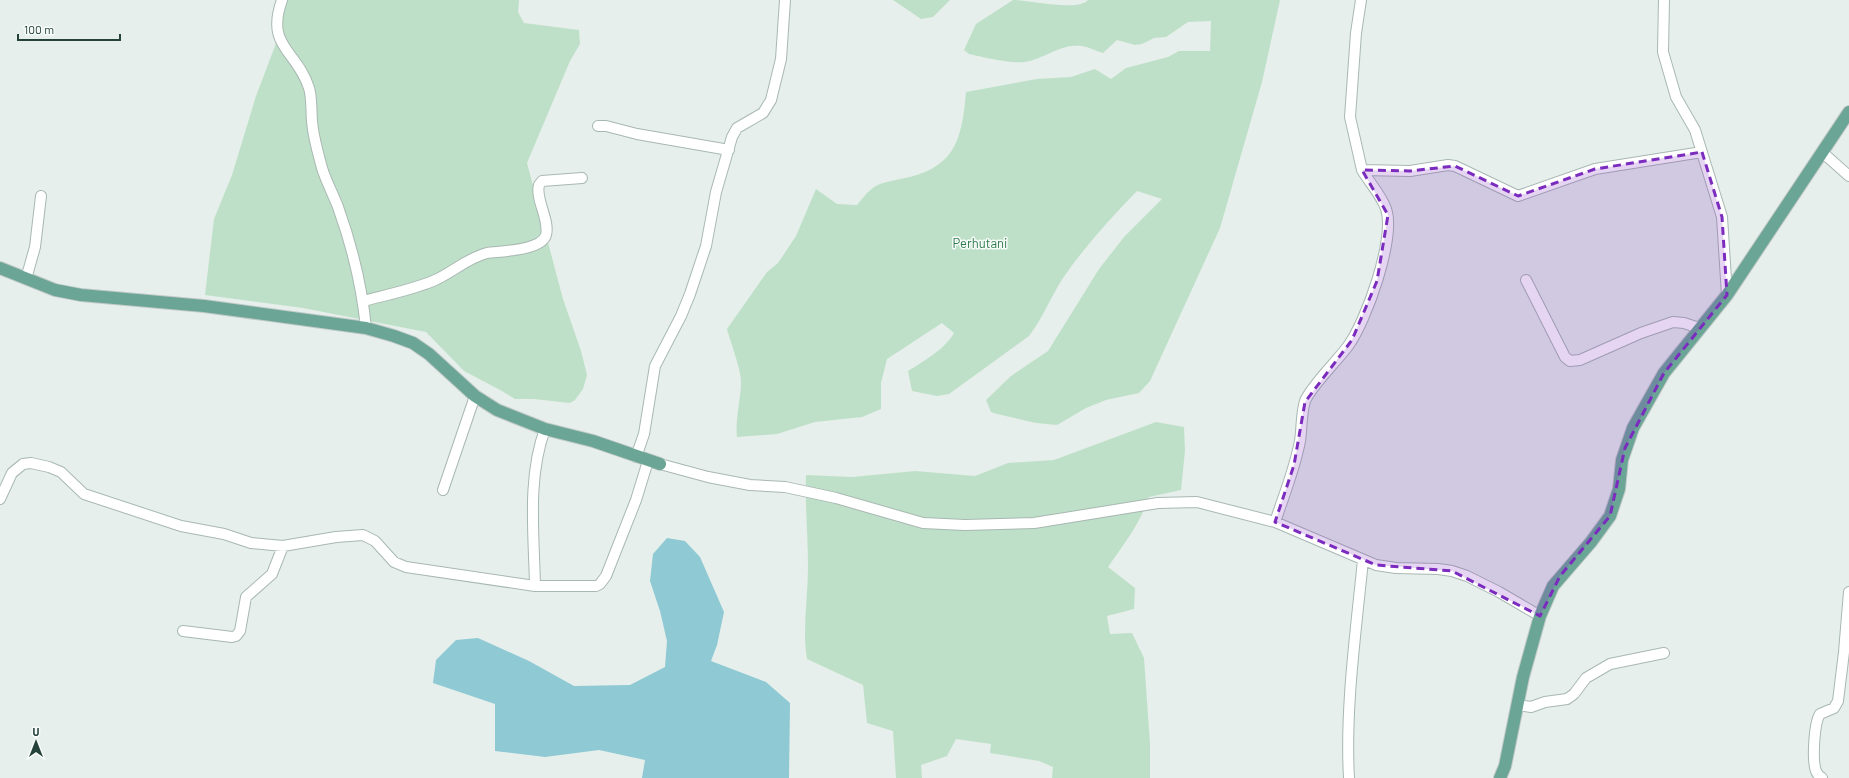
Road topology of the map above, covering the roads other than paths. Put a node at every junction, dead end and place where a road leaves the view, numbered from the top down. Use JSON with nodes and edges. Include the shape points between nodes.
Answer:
{"nodes":[{"id":1,"x":282,"y":0,"type":"edge"},
{"id":2,"x":785,"y":0,"type":"edge"},
{"id":3,"x":1361,"y":0,"type":"edge"},
{"id":4,"x":1664,"y":0,"type":"edge"},
{"id":5,"x":1849,"y":112,"type":"edge"},
{"id":6,"x":598,"y":126,"type":"dead end"},
{"id":7,"x":729,"y":150,"type":"junction"},
{"id":8,"x":1702,"y":152,"type":"junction"},
{"id":9,"x":1822,"y":152,"type":"junction"},
{"id":10,"x":1362,"y":170,"type":"junction"},
{"id":11,"x":1849,"y":176,"type":"edge"},
{"id":12,"x":582,"y":178,"type":"dead end"},
{"id":13,"x":41,"y":196,"type":"dead end"},
{"id":14,"x":0,"y":268,"type":"edge"},
{"id":15,"x":26,"y":279,"type":"junction"},
{"id":16,"x":1526,"y":280,"type":"dead end"},
{"id":17,"x":1727,"y":295,"type":"junction"},
{"id":18,"x":363,"y":301,"type":"junction"},
{"id":19,"x":366,"y":328,"type":"junction"},
{"id":20,"x":1699,"y":328,"type":"junction"},
{"id":21,"x":475,"y":396,"type":"junction"},
{"id":22,"x":545,"y":429,"type":"junction"},
{"id":23,"x":636,"y":457,"type":"junction"},
{"id":24,"x":654,"y":462,"type":"junction"},
{"id":25,"x":443,"y":490,"type":"dead end"},
{"id":26,"x":0,"y":499,"type":"edge"},
{"id":27,"x":1275,"y":522,"type":"junction"},
{"id":28,"x":283,"y":546,"type":"junction"},
{"id":29,"x":1364,"y":560,"type":"junction"},
{"id":30,"x":535,"y":586,"type":"junction"},
{"id":31,"x":1849,"y":592,"type":"edge"},
{"id":32,"x":1540,"y":616,"type":"junction"},
{"id":33,"x":183,"y":631,"type":"dead end"},
{"id":34,"x":1664,"y":653,"type":"dead end"},
{"id":35,"x":1517,"y":705,"type":"junction"},
{"id":36,"x":1349,"y":778,"type":"edge"},
{"id":37,"x":1500,"y":778,"type":"edge"},
{"id":38,"x":1822,"y":778,"type":"edge"}],
"edges":[{"from":1,"to":18,"type":"street","via":[[278,13],[278,33],[281,43],[308,85],[312,128],[323,170],[349,241]]},
{"from":2,"to":7,"type":"street","via":[[781,59],[771,100],[764,113],[737,128]]},
{"from":3,"to":10,"type":"street","via":[[1350,117]]},
{"from":4,"to":8,"type":"street","via":[[1664,52],[1669,78],[1680,107],[1695,130]]},
{"from":5,"to":9,"type":"main road"},
{"from":6,"to":7,"type":"street"},
{"from":7,"to":23,"type":"street","via":[[716,192],[706,246],[690,294],[656,366],[644,434]]},
{"from":8,"to":10,"type":"street","via":[[1595,169],[1518,196],[1456,166],[1410,172]]},
{"from":8,"to":17,"type":"street","via":[[1722,217]]},
{"from":9,"to":11,"type":"street"},
{"from":9,"to":17,"type":"main road"},
{"from":10,"to":27,"type":"street","via":[[1386,207],[1388,215],[1388,229],[1378,281],[1362,324],[1305,402],[1294,465]]},
{"from":12,"to":18,"type":"street","via":[[542,181],[539,185],[546,228],[546,236],[540,242],[523,249],[480,255],[433,281]]},
{"from":13,"to":15,"type":"street","via":[[35,247]]},
{"from":14,"to":15,"type":"main road"},
{"from":15,"to":19,"type":"main road","via":[[54,290],[81,295],[204,306]]},
{"from":16,"to":20,"type":"street","via":[[1565,357],[1570,360],[1595,355],[1668,323],[1678,322]]},
{"from":17,"to":20,"type":"main road"},
{"from":18,"to":19,"type":"street"},
{"from":19,"to":21,"type":"main road","via":[[413,343],[429,354]]},
{"from":20,"to":32,"type":"main road","via":[[1664,373],[1633,428],[1622,460],[1617,495],[1610,516],[1552,586]]},
{"from":21,"to":22,"type":"main road","via":[[497,410]]},
{"from":21,"to":25,"type":"street"},
{"from":22,"to":23,"type":"main road","via":[[587,439]]},
{"from":22,"to":30,"type":"street","via":[[538,457],[534,497]]},
{"from":23,"to":24,"type":"main road"},
{"from":24,"to":27,"type":"street","via":[[708,477],[750,485],[785,487],[836,498],[923,524],[1034,523],[1174,502],[1197,502]]},
{"from":24,"to":30,"type":"street","via":[[606,576],[600,584]]},
{"from":26,"to":28,"type":"street","via":[[12,473],[24,464],[31,463],[61,472],[84,494],[151,517],[251,543]]},
{"from":27,"to":29,"type":"street"},
{"from":28,"to":30,"type":"street","via":[[363,535],[375,541],[394,562],[406,567]]},
{"from":28,"to":33,"type":"street","via":[[272,574],[246,597],[240,631],[236,636],[232,638]]},
{"from":29,"to":32,"type":"street","via":[[1386,568],[1438,569],[1467,576]]},
{"from":29,"to":36,"type":"street","via":[[1347,751]]},
{"from":31,"to":38,"type":"street","via":[[1838,701],[1834,708],[1820,714],[1817,722],[1814,762],[1816,771]]},
{"from":32,"to":35,"type":"main road"},
{"from":34,"to":35,"type":"street","via":[[1610,664],[1586,678],[1567,699],[1531,707]]},
{"from":35,"to":37,"type":"main road"}]}
